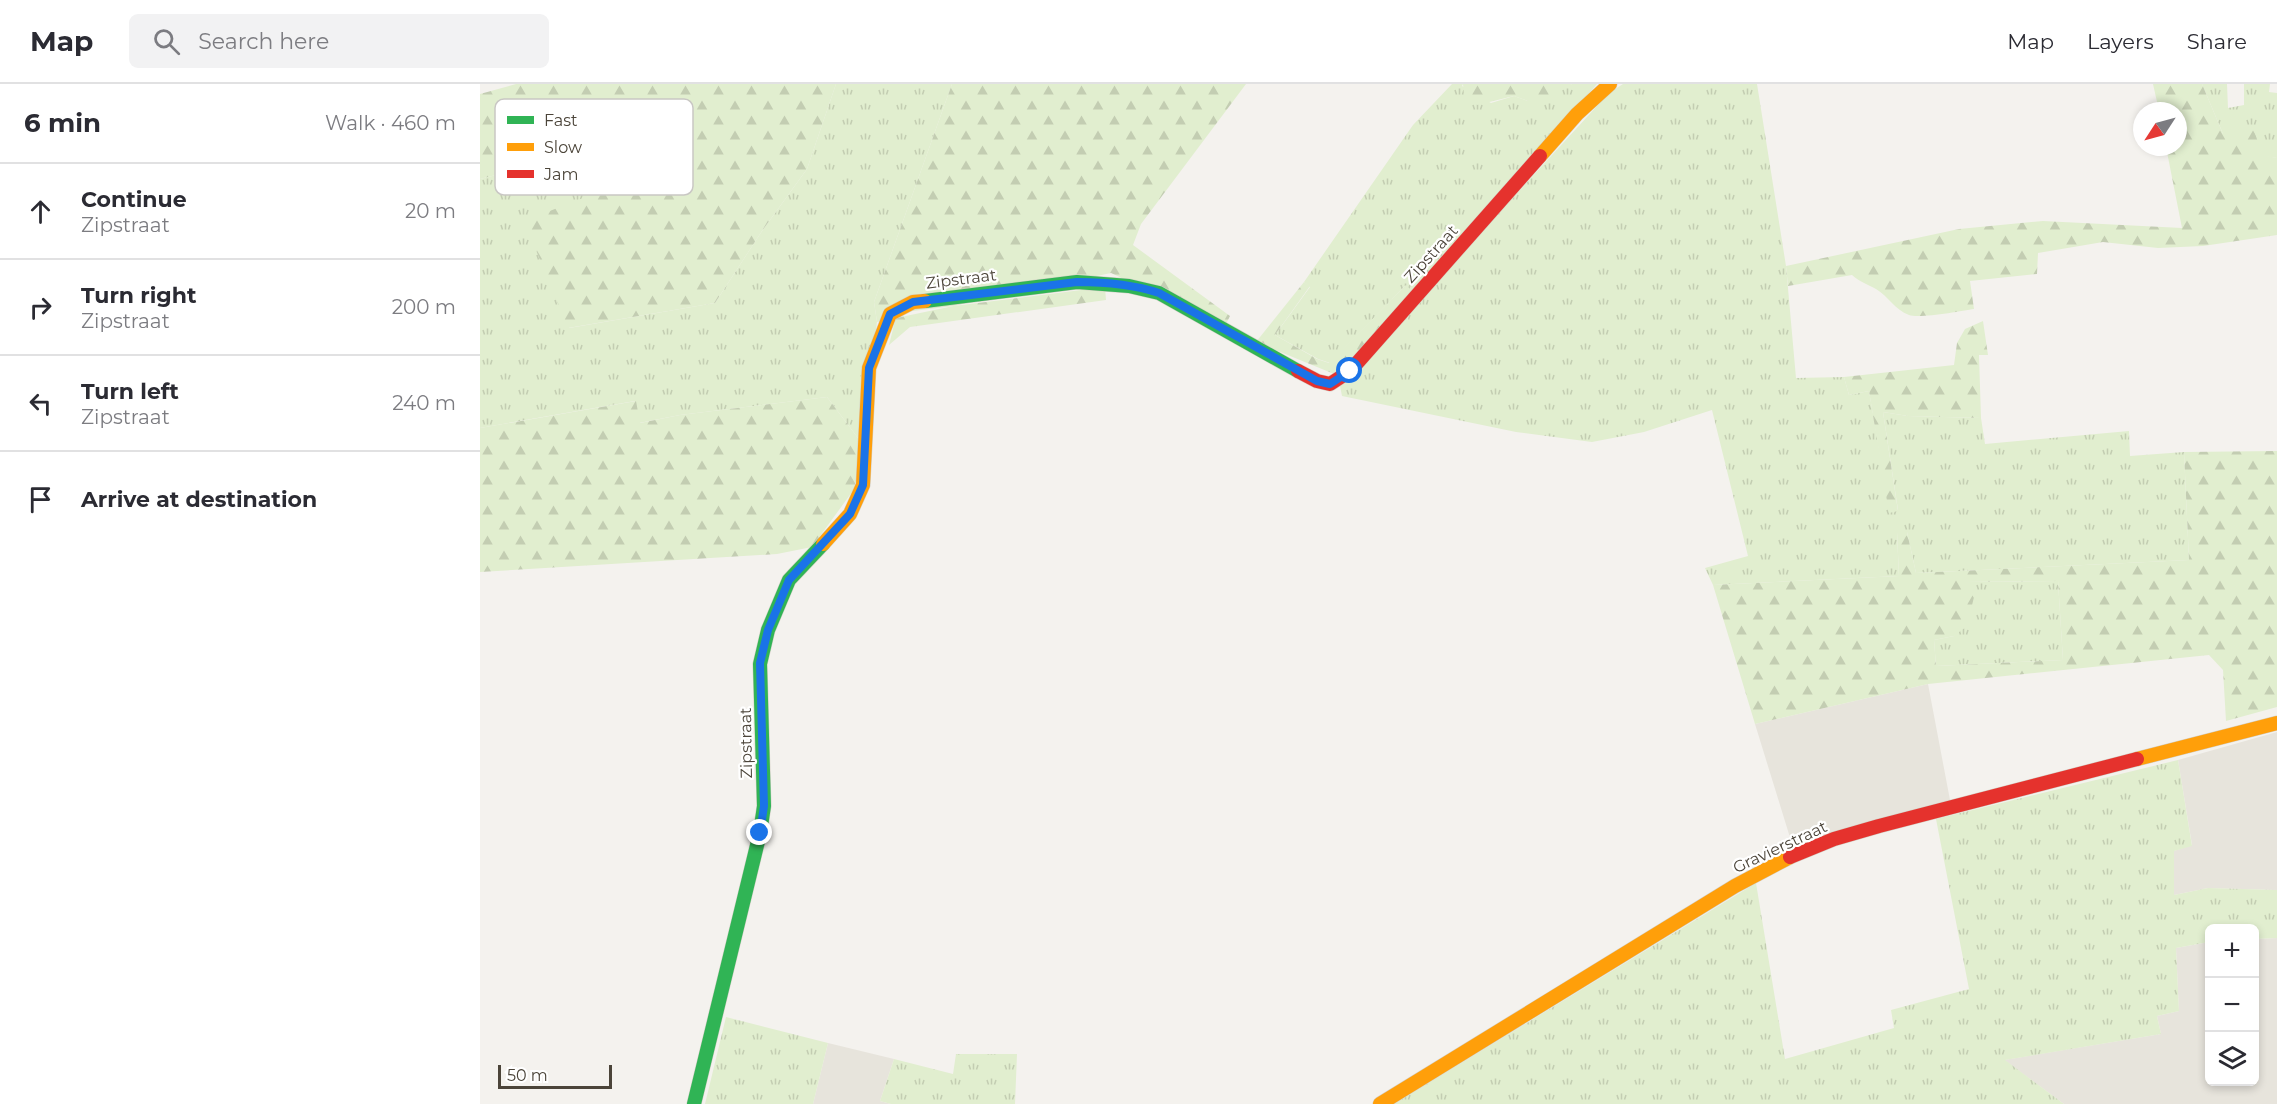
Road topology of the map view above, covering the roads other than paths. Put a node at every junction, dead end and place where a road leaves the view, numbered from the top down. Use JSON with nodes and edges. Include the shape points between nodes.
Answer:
{"nodes":[{"id":1,"x":1608,"y":84,"type":"edge"},
{"id":2,"x":2277,"y":723,"type":"edge"},
{"id":3,"x":694,"y":1104,"type":"edge"},
{"id":4,"x":1380,"y":1104,"type":"edge"}],
"edges":[{"from":1,"to":3,"type":"street","name":"Zipstraat","via":[[1350,371],[1330,384],[1317,381],[1144,288],[1077,282],[913,302],[890,314],[869,368],[863,485],[850,514],[789,580],[768,630],[760,663],[764,806],[760,833]]},
{"from":2,"to":4,"type":"street","name":"Gravierstraat","via":[[1879,826],[1791,856],[1735,885]]}]}
